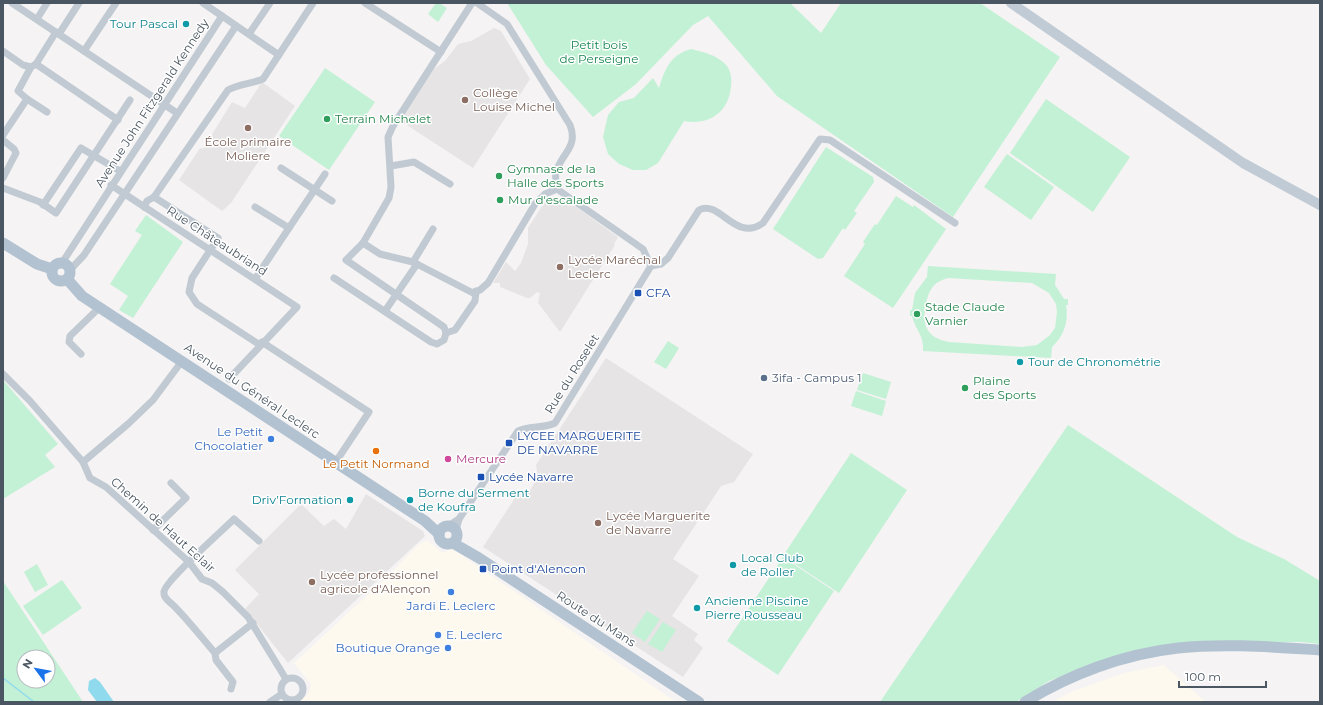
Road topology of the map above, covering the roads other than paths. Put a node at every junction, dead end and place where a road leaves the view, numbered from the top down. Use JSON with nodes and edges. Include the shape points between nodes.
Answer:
{"nodes":[{"id":1,"x":12,"y":3,"type":"edge"},
{"id":2,"x":46,"y":3,"type":"edge"},
{"id":3,"x":79,"y":3,"type":"edge"},
{"id":4,"x":116,"y":3,"type":"edge"},
{"id":5,"x":204,"y":3,"type":"edge"},
{"id":6,"x":270,"y":3,"type":"edge"},
{"id":7,"x":313,"y":3,"type":"edge"},
{"id":8,"x":365,"y":3,"type":"edge"},
{"id":9,"x":472,"y":3,"type":"edge"},
{"id":10,"x":477,"y":3,"type":"edge"},
{"id":11,"x":1011,"y":3,"type":"edge"},
{"id":12,"x":222,"y":16,"type":"junction"},
{"id":13,"x":37,"y":19,"type":"junction"},
{"id":14,"x":236,"y":26,"type":"junction"},
{"id":15,"x":57,"y":33,"type":"junction"},
{"id":16,"x":249,"y":34,"type":"junction"},
{"id":17,"x":84,"y":51,"type":"junction"},
{"id":18,"x":3,"y":52,"type":"edge"},
{"id":19,"x":441,"y":52,"type":"junction"},
{"id":20,"x":279,"y":55,"type":"junction"},
{"id":21,"x":33,"y":66,"type":"junction"},
{"id":22,"x":27,"y":99,"type":"junction"},
{"id":23,"x":130,"y":100,"type":"dead end"},
{"id":24,"x":164,"y":105,"type":"junction"},
{"id":25,"x":47,"y":112,"type":"dead end"},
{"id":26,"x":177,"y":113,"type":"junction"},
{"id":27,"x":118,"y":120,"type":"junction"},
{"id":28,"x":3,"y":135,"type":"edge"},
{"id":29,"x":3,"y":140,"type":"edge"},
{"id":30,"x":95,"y":156,"type":"junction"},
{"id":31,"x":391,"y":166,"type":"junction"},
{"id":32,"x":281,"y":168,"type":"dead end"},
{"id":33,"x":120,"y":171,"type":"junction"},
{"id":34,"x":325,"y":174,"type":"dead end"},
{"id":35,"x":3,"y":178,"type":"edge"},
{"id":36,"x":450,"y":184,"type":"dead end"},
{"id":37,"x":111,"y":185,"type":"junction"},
{"id":38,"x":3,"y":188,"type":"edge"},
{"id":39,"x":557,"y":189,"type":"junction"},
{"id":40,"x":315,"y":190,"type":"junction"},
{"id":41,"x":125,"y":193,"type":"junction"},
{"id":42,"x":154,"y":197,"type":"junction"},
{"id":43,"x":332,"y":201,"type":"dead end"},
{"id":44,"x":43,"y":205,"type":"junction"},
{"id":45,"x":1320,"y":205,"type":"edge"},
{"id":46,"x":144,"y":207,"type":"junction"},
{"id":47,"x":255,"y":207,"type":"dead end"},
{"id":48,"x":955,"y":223,"type":"dead end"},
{"id":49,"x":289,"y":228,"type":"junction"},
{"id":50,"x":434,"y":229,"type":"dead end"},
{"id":51,"x":3,"y":243,"type":"edge"},
{"id":52,"x":363,"y":243,"type":"junction"},
{"id":53,"x":210,"y":251,"type":"junction"},
{"id":54,"x":415,"y":263,"type":"junction"},
{"id":55,"x":651,"y":266,"type":"junction"},
{"id":56,"x":63,"y":270,"type":"junction"},
{"id":57,"x":334,"y":278,"type":"dead end"},
{"id":58,"x":255,"y":279,"type":"junction"},
{"id":59,"x":476,"y":291,"type":"junction"},
{"id":60,"x":396,"y":294,"type":"junction"},
{"id":61,"x":100,"y":307,"type":"junction"},
{"id":62,"x":385,"y":311,"type":"junction"},
{"id":63,"x":445,"y":336,"type":"junction"},
{"id":64,"x":261,"y":344,"type":"junction"},
{"id":65,"x":81,"y":354,"type":"dead end"},
{"id":66,"x":182,"y":361,"type":"junction"},
{"id":67,"x":3,"y":374,"type":"edge"},
{"id":68,"x":229,"y":379,"type":"dead end"},
{"id":69,"x":83,"y":462,"type":"junction"},
{"id":70,"x":335,"y":463,"type":"junction"},
{"id":71,"x":171,"y":483,"type":"dead end"},
{"id":72,"x":153,"y":530,"type":"junction"},
{"id":73,"x":450,"y":533,"type":"junction"},
{"id":74,"x":259,"y":541,"type":"dead end"},
{"id":75,"x":189,"y":562,"type":"junction"},
{"id":76,"x":253,"y":623,"type":"junction"},
{"id":77,"x":1320,"y":650,"type":"edge"},
{"id":78,"x":215,"y":653,"type":"junction"},
{"id":79,"x":286,"y":679,"type":"junction"},
{"id":80,"x":232,"y":689,"type":"dead end"},
{"id":81,"x":282,"y":694,"type":"junction"},
{"id":82,"x":302,"y":700,"type":"edge"},
{"id":83,"x":270,"y":702,"type":"edge"},
{"id":84,"x":699,"y":702,"type":"edge"},
{"id":85,"x":1024,"y":702,"type":"edge"}],
"edges":[{"from":1,"to":13,"type":"street"},
{"from":2,"to":13,"type":"street"},
{"from":3,"to":15,"type":"street"},
{"from":4,"to":17,"type":"street"},
{"from":5,"to":12,"type":"street"},
{"from":6,"to":16,"type":"street"},
{"from":7,"to":20,"type":"street"},
{"from":8,"to":19,"type":"street"},
{"from":9,"to":19,"type":"street"},
{"from":10,"to":39,"type":"street","via":[[507,24],[570,124],[574,137],[556,173]]},
{"from":11,"to":45,"type":"main road","via":[[1243,163]]},
{"from":12,"to":14,"type":"street","name":"Avenue John Fitzgerald Kennedy"},
{"from":12,"to":24,"type":"street","name":"Avenue John Fitzgerald Kennedy"},
{"from":13,"to":15,"type":"street"},
{"from":14,"to":16,"type":"street","name":"Avenue John Fitzgerald Kennedy"},
{"from":14,"to":26,"type":"street"},
{"from":15,"to":17,"type":"street"},
{"from":15,"to":21,"type":"street"},
{"from":16,"to":20,"type":"street","name":"Avenue John Fitzgerald Kennedy"},
{"from":17,"to":24,"type":"street"},
{"from":18,"to":21,"type":"street","via":[[23,65]]},
{"from":19,"to":31,"type":"street","via":[[392,126],[388,136]]},
{"from":20,"to":42,"type":"street","via":[[263,79],[252,84],[236,85],[228,90]]},
{"from":21,"to":22,"type":"street","via":[[18,91]]},
{"from":21,"to":27,"type":"street"},
{"from":22,"to":25,"type":"street"},
{"from":22,"to":28,"type":"street"},
{"from":23,"to":27,"type":"street"},
{"from":24,"to":26,"type":"street"},
{"from":24,"to":33,"type":"street","name":"Avenue John Fitzgerald Kennedy"},
{"from":26,"to":41,"type":"street"},
{"from":27,"to":30,"type":"street"},
{"from":29,"to":35,"type":"street","via":[[16,153]]},
{"from":30,"to":33,"type":"street"},
{"from":30,"to":44,"type":"street","via":[[56,213]]},
{"from":30,"to":44,"type":"street","via":[[81,148]]},
{"from":31,"to":36,"type":"street","via":[[414,162]]},
{"from":31,"to":52,"type":"street","via":[[392,187],[389,198]]},
{"from":32,"to":40,"type":"street"},
{"from":33,"to":37,"type":"street","name":"Avenue John Fitzgerald Kennedy"},
{"from":34,"to":40,"type":"street"},
{"from":37,"to":41,"type":"street","name":"Rue Châteaubriand"},
{"from":37,"to":56,"type":"street","name":"Avenue John Fitzgerald Kennedy"},
{"from":38,"to":44,"type":"street"},
{"from":39,"to":55,"type":"street","via":[[642,249]]},
{"from":39,"to":59,"type":"street","via":[[545,194],[535,204],[488,283]]},
{"from":40,"to":43,"type":"street"},
{"from":40,"to":49,"type":"street"},
{"from":41,"to":46,"type":"street","name":"Rue Châteaubriand"},
{"from":41,"to":56,"type":"street","via":[[84,255]]},
{"from":42,"to":46,"type":"street","via":[[147,201]]},
{"from":42,"to":53,"type":"street","via":[[218,238]]},
{"from":46,"to":53,"type":"street","name":"Rue Châteaubriand"},
{"from":47,"to":49,"type":"street"},
{"from":48,"to":55,"type":"street","via":[[830,140],[820,139],[763,223],[755,229],[740,228],[711,209],[704,208],[699,210],[668,258],[661,264]]},
{"from":49,"to":58,"type":"street"},
{"from":50,"to":54,"type":"street"},
{"from":51,"to":56,"type":"main road","name":"Avenue du Général Leclerc","via":[[37,264]]},
{"from":52,"to":54,"type":"street","via":[[380,254]]},
{"from":52,"to":60,"type":"street","via":[[346,260]]},
{"from":53,"to":58,"type":"street","name":"Rue Châteaubriand"},
{"from":53,"to":64,"type":"street","via":[[192,278],[189,292],[192,298],[197,304]]},
{"from":54,"to":59,"type":"street","via":[[467,290]]},
{"from":54,"to":60,"type":"street"},
{"from":55,"to":73,"type":"street","name":"Rue du Roselet","via":[[555,422],[539,428],[524,428],[518,431]]},
{"from":56,"to":61,"type":"main road","name":"Avenue du Général Leclerc","via":[[82,296]]},
{"from":57,"to":62,"type":"street"},
{"from":58,"to":64,"type":"street","name":"Rue Châteaubriand","via":[[297,307]]},
{"from":59,"to":63,"type":"street","via":[[475,301],[455,330]]},
{"from":60,"to":62,"type":"street"},
{"from":60,"to":63,"type":"street","via":[[444,327]]},
{"from":61,"to":65,"type":"street","via":[[70,336],[69,342]]},
{"from":61,"to":66,"type":"main road","name":"Avenue du Général Leclerc"},
{"from":62,"to":63,"type":"street","via":[[431,342],[437,344]]},
{"from":64,"to":68,"type":"street"},
{"from":64,"to":70,"type":"street","via":[[369,412]]},
{"from":66,"to":69,"type":"street","via":[[154,400]]},
{"from":66,"to":70,"type":"main road","name":"Avenue du Général Leclerc"},
{"from":67,"to":69,"type":"street","name":"Chemin de Haut Eclair"},
{"from":69,"to":72,"type":"street","name":"Chemin de Haut Eclair","via":[[90,478],[106,487]]},
{"from":70,"to":73,"type":"main road","name":"Avenue du Général Leclerc","via":[[425,522]]},
{"from":71,"to":72,"type":"street","via":[[186,498]]},
{"from":72,"to":75,"type":"street","name":"Chemin de Haut Eclair"},
{"from":73,"to":84,"type":"main road","name":"Route du Mans","via":[[479,558]]},
{"from":74,"to":75,"type":"street","via":[[234,519]]},
{"from":75,"to":76,"type":"street","name":"Chemin de Haut Eclair","via":[[202,579],[223,592]]},
{"from":75,"to":78,"type":"street","via":[[165,586],[163,593]]},
{"from":76,"to":78,"type":"street"},
{"from":76,"to":79,"type":"street","name":"Chemin de Haut Eclair"},
{"from":77,"to":85,"type":"main road","via":[[1230,646],[1155,651],[1122,659],[1069,678]]},
{"from":78,"to":80,"type":"street","via":[[216,660],[233,682]]},
{"from":79,"to":81,"type":"street","via":[[281,688]]},
{"from":79,"to":82,"type":"street","via":[[296,678],[302,682]]},
{"from":81,"to":82,"type":"street","via":[[290,700]]},
{"from":81,"to":83,"type":"street"}]}
